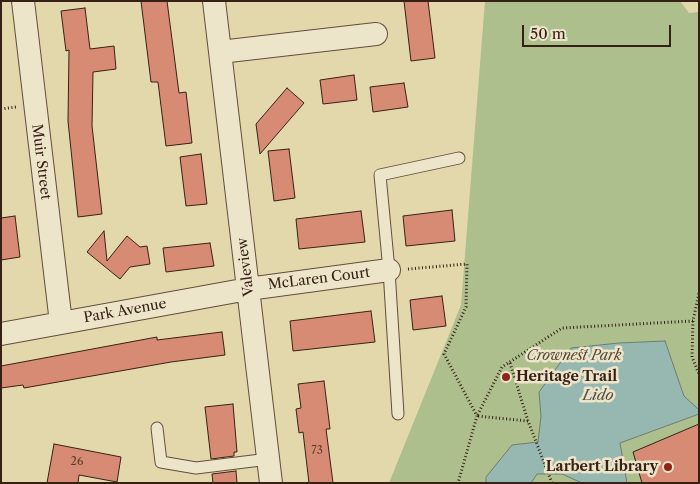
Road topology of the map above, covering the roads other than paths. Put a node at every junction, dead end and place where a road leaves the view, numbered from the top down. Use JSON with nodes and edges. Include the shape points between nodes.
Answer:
{"nodes":[{"id":1,"x":23,"y":1,"type":"edge"},
{"id":2,"x":214,"y":1,"type":"edge"},
{"id":3,"x":376,"y":34,"type":"dead end"},
{"id":4,"x":220,"y":52,"type":"junction"},
{"id":5,"x":459,"y":158,"type":"dead end"},
{"id":6,"x":389,"y":270,"type":"junction"},
{"id":7,"x":248,"y":289,"type":"junction"},
{"id":8,"x":61,"y":323,"type":"junction"},
{"id":9,"x":1,"y":334,"type":"edge"},
{"id":10,"x":398,"y":414,"type":"dead end"},
{"id":11,"x":157,"y":428,"type":"dead end"},
{"id":12,"x":268,"y":459,"type":"junction"},
{"id":13,"x":271,"y":483,"type":"edge"}],
"edges":[{"from":1,"to":8,"type":"street","name":"Muir Street"},
{"from":2,"to":4,"type":"street","name":"Valeview"},
{"from":3,"to":4,"type":"street"},
{"from":4,"to":7,"type":"street","name":"Valeview"},
{"from":5,"to":6,"type":"lane","via":[[380,175]]},
{"from":6,"to":7,"type":"street","name":"McLaren Court"},
{"from":6,"to":10,"type":"lane"},
{"from":7,"to":8,"type":"street","name":"Park Avenue"},
{"from":7,"to":12,"type":"street","name":"Valeview"},
{"from":8,"to":9,"type":"street","name":"Park Avenue"},
{"from":11,"to":12,"type":"lane","via":[[161,462],[196,468]]},
{"from":12,"to":13,"type":"street","name":"Valeview"}]}
